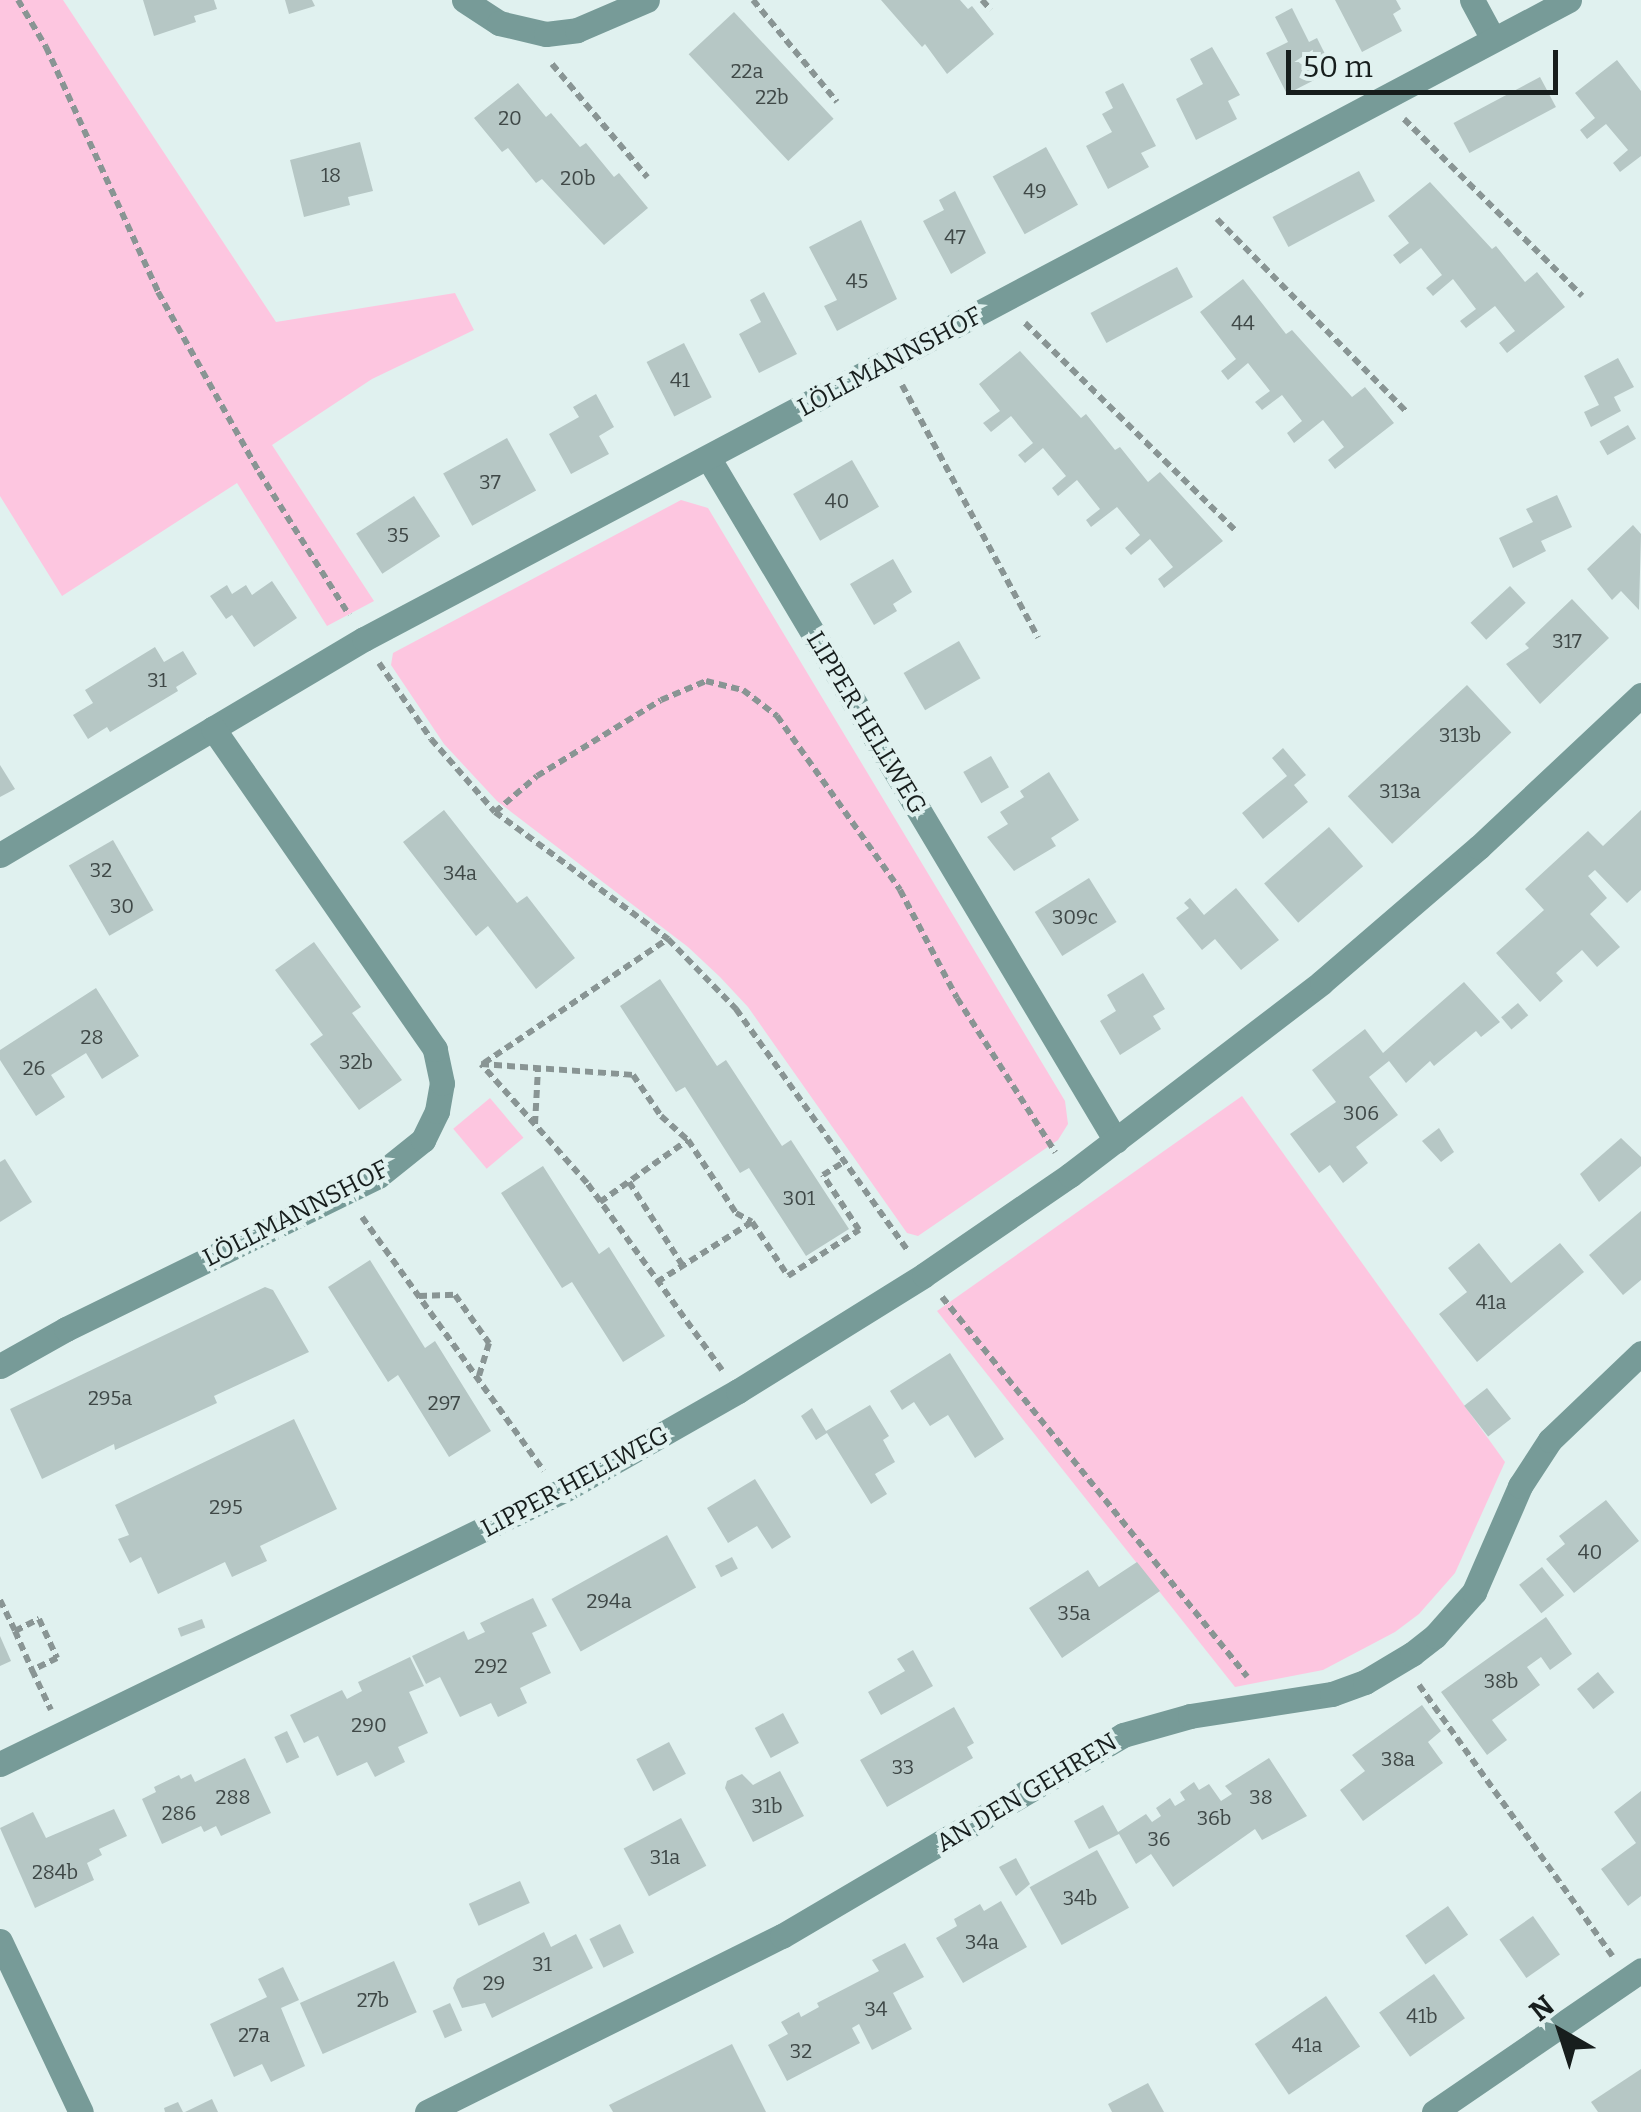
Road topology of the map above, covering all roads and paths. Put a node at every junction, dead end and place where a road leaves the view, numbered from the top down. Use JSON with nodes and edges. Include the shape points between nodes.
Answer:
{"nodes":[{"id":1,"x":18,"y":0,"type":"edge"},
{"id":2,"x":464,"y":0,"type":"edge"},
{"id":3,"x":647,"y":0,"type":"edge"},
{"id":4,"x":753,"y":0,"type":"edge"},
{"id":5,"x":982,"y":0,"type":"edge"},
{"id":6,"x":1472,"y":0,"type":"edge"},
{"id":7,"x":1569,"y":0,"type":"edge"},
{"id":8,"x":990,"y":10,"type":"dead end"},
{"id":9,"x":546,"y":34,"type":"junction"},
{"id":10,"x":1493,"y":39,"type":"junction"},
{"id":11,"x":1382,"y":96,"type":"junction"},
{"id":12,"x":837,"y":102,"type":"dead end"},
{"id":13,"x":647,"y":176,"type":"dead end"},
{"id":14,"x":1196,"y":197,"type":"junction"},
{"id":15,"x":1582,"y":296,"type":"dead end"},
{"id":16,"x":1003,"y":301,"type":"junction"},
{"id":17,"x":889,"y":362,"type":"junction"},
{"id":18,"x":1406,"y":412,"type":"dead end"},
{"id":19,"x":709,"y":460,"type":"junction"},
{"id":20,"x":1236,"y":530,"type":"dead end"},
{"id":21,"x":1038,"y":638,"type":"dead end"},
{"id":22,"x":364,"y":639,"type":"junction"},
{"id":23,"x":1641,"y":695,"type":"edge"},
{"id":24,"x":213,"y":728,"type":"junction"},
{"id":25,"x":495,"y":812,"type":"junction"},
{"id":26,"x":0,"y":854,"type":"edge"},
{"id":27,"x":668,"y":940,"type":"junction"},
{"id":28,"x":481,"y":1064,"type":"junction"},
{"id":29,"x":538,"y":1068,"type":"junction"},
{"id":30,"x":442,"y":1084,"type":"junction"},
{"id":31,"x":535,"y":1125,"type":"junction"},
{"id":32,"x":688,"y":1140,"type":"junction"},
{"id":33,"x":1116,"y":1140,"type":"junction"},
{"id":34,"x":844,"y":1161,"type":"junction"},
{"id":35,"x":1070,"y":1175,"type":"junction"},
{"id":36,"x":628,"y":1182,"type":"junction"},
{"id":37,"x":344,"y":1192,"type":"junction"},
{"id":38,"x":600,"y":1202,"type":"junction"},
{"id":39,"x":752,"y":1222,"type":"junction"},
{"id":40,"x":683,"y":1266,"type":"junction"},
{"id":41,"x":924,"y":1275,"type":"junction"},
{"id":42,"x":657,"y":1282,"type":"junction"},
{"id":43,"x":419,"y":1296,"type":"junction"},
{"id":44,"x":1641,"y":1352,"type":"edge"},
{"id":45,"x":0,"y":1366,"type":"edge"},
{"id":46,"x":478,"y":1378,"type":"junction"},
{"id":47,"x":738,"y":1391,"type":"junction"},
{"id":48,"x":558,"y":1493,"type":"junction"},
{"id":49,"x":0,"y":1600,"type":"edge"},
{"id":50,"x":14,"y":1631,"type":"junction"},
{"id":51,"x":1402,"y":1660,"type":"junction"},
{"id":52,"x":32,"y":1670,"type":"junction"},
{"id":53,"x":1264,"y":1708,"type":"junction"},
{"id":54,"x":62,"y":1734,"type":"junction"},
{"id":55,"x":0,"y":1764,"type":"edge"},
{"id":56,"x":1592,"y":1928,"type":"dead end"},
{"id":57,"x":0,"y":1941,"type":"edge"},
{"id":58,"x":1641,"y":1970,"type":"edge"},
{"id":59,"x":81,"y":2112,"type":"edge"},
{"id":60,"x":427,"y":2112,"type":"edge"},
{"id":61,"x":1434,"y":2112,"type":"edge"}],
"edges":[{"from":1,"to":22,"type":"path","via":[[158,292],[259,472]]},
{"from":2,"to":9,"type":"street","via":[[499,23]]},
{"from":3,"to":9,"type":"street","via":[[577,30]]},
{"from":4,"to":12,"type":"path"},
{"from":5,"to":8,"type":"path"},
{"from":6,"to":10,"type":"street"},
{"from":7,"to":10,"type":"street","name":"LÖLLMANNSHOF"},
{"from":9,"to":13,"type":"path","via":[[550,62]]},
{"from":10,"to":11,"type":"street","name":"LÖLLMANNSHOF"},
{"from":11,"to":14,"type":"street","name":"LÖLLMANNSHOF"},
{"from":11,"to":15,"type":"path"},
{"from":14,"to":16,"type":"street","name":"LÖLLMANNSHOF"},
{"from":14,"to":18,"type":"path"},
{"from":16,"to":17,"type":"street","name":"LÖLLMANNSHOF"},
{"from":16,"to":20,"type":"path"},
{"from":17,"to":19,"type":"street","name":"LÖLLMANNSHOF"},
{"from":17,"to":21,"type":"path"},
{"from":19,"to":22,"type":"street","name":"LÖLLMANNSHOF"},
{"from":19,"to":33,"type":"street","name":"LIPPER HELLWEG"},
{"from":22,"to":24,"type":"street","name":"LÖLLMANNSHOF"},
{"from":22,"to":25,"type":"path","via":[[431,739]]},
{"from":23,"to":33,"type":"street","name":"LIPPER HELLWEG","via":[[1322,982]]},
{"from":24,"to":26,"type":"street","name":"LÖLLMANNSHOF"},
{"from":24,"to":30,"type":"street","via":[[416,1019],[434,1049]]},
{"from":25,"to":27,"type":"path"},
{"from":25,"to":35,"type":"path","via":[[537,776],[661,700],[706,680],[743,690],[777,716],[900,890],[956,998]]},
{"from":27,"to":28,"type":"path"},
{"from":27,"to":34,"type":"path","via":[[736,1009]]},
{"from":28,"to":29,"type":"path"},
{"from":28,"to":30,"type":"path"},
{"from":28,"to":31,"type":"path"},
{"from":29,"to":31,"type":"path"},
{"from":29,"to":32,"type":"path","via":[[633,1075],[661,1116]]},
{"from":30,"to":37,"type":"street","name":"LÖLLMANNSHOF","via":[[438,1112],[423,1140],[378,1176]]},
{"from":31,"to":38,"type":"path"},
{"from":32,"to":36,"type":"path"},
{"from":32,"to":39,"type":"path","via":[[736,1213]]},
{"from":33,"to":35,"type":"street","name":"LIPPER HELLWEG"},
{"from":34,"to":39,"type":"path","via":[[822,1176],[858,1230],[788,1276]]},
{"from":34,"to":41,"type":"path"},
{"from":35,"to":41,"type":"street","name":"LIPPER HELLWEG"},
{"from":36,"to":38,"type":"path"},
{"from":36,"to":40,"type":"path"},
{"from":37,"to":43,"type":"path"},
{"from":37,"to":45,"type":"street","name":"LÖLLMANNSHOF"},
{"from":38,"to":42,"type":"path"},
{"from":39,"to":40,"type":"path"},
{"from":40,"to":42,"type":"path"},
{"from":41,"to":47,"type":"street","name":"LIPPER HELLWEG"},
{"from":41,"to":53,"type":"path","via":[[1242,1670]]},
{"from":42,"to":47,"type":"path"},
{"from":43,"to":46,"type":"path"},
{"from":43,"to":46,"type":"path","via":[[454,1295],[478,1327],[489,1343]]},
{"from":44,"to":51,"type":"street","name":"AN DEN GEHREN","via":[[1550,1440],[1520,1486],[1474,1592],[1435,1636]]},
{"from":46,"to":48,"type":"path"},
{"from":47,"to":48,"type":"street","name":"LIPPER HELLWEG"},
{"from":48,"to":54,"type":"street","name":"LIPPER HELLWEG"},
{"from":49,"to":50,"type":"path"},
{"from":50,"to":52,"type":"path"},
{"from":50,"to":52,"type":"path","via":[[39,1620],[51,1645],[56,1658]]},
{"from":51,"to":53,"type":"street","name":"AN DEN GEHREN","via":[[1332,1694]]},
{"from":51,"to":56,"type":"path"},
{"from":52,"to":54,"type":"path"},
{"from":53,"to":60,"type":"street","name":"AN DEN GEHREN","via":[[1190,1716],[1123,1735],[782,1936]]},
{"from":54,"to":55,"type":"street","name":"LIPPER HELLWEG"},
{"from":57,"to":59,"type":"street"},
{"from":58,"to":61,"type":"street"}]}
